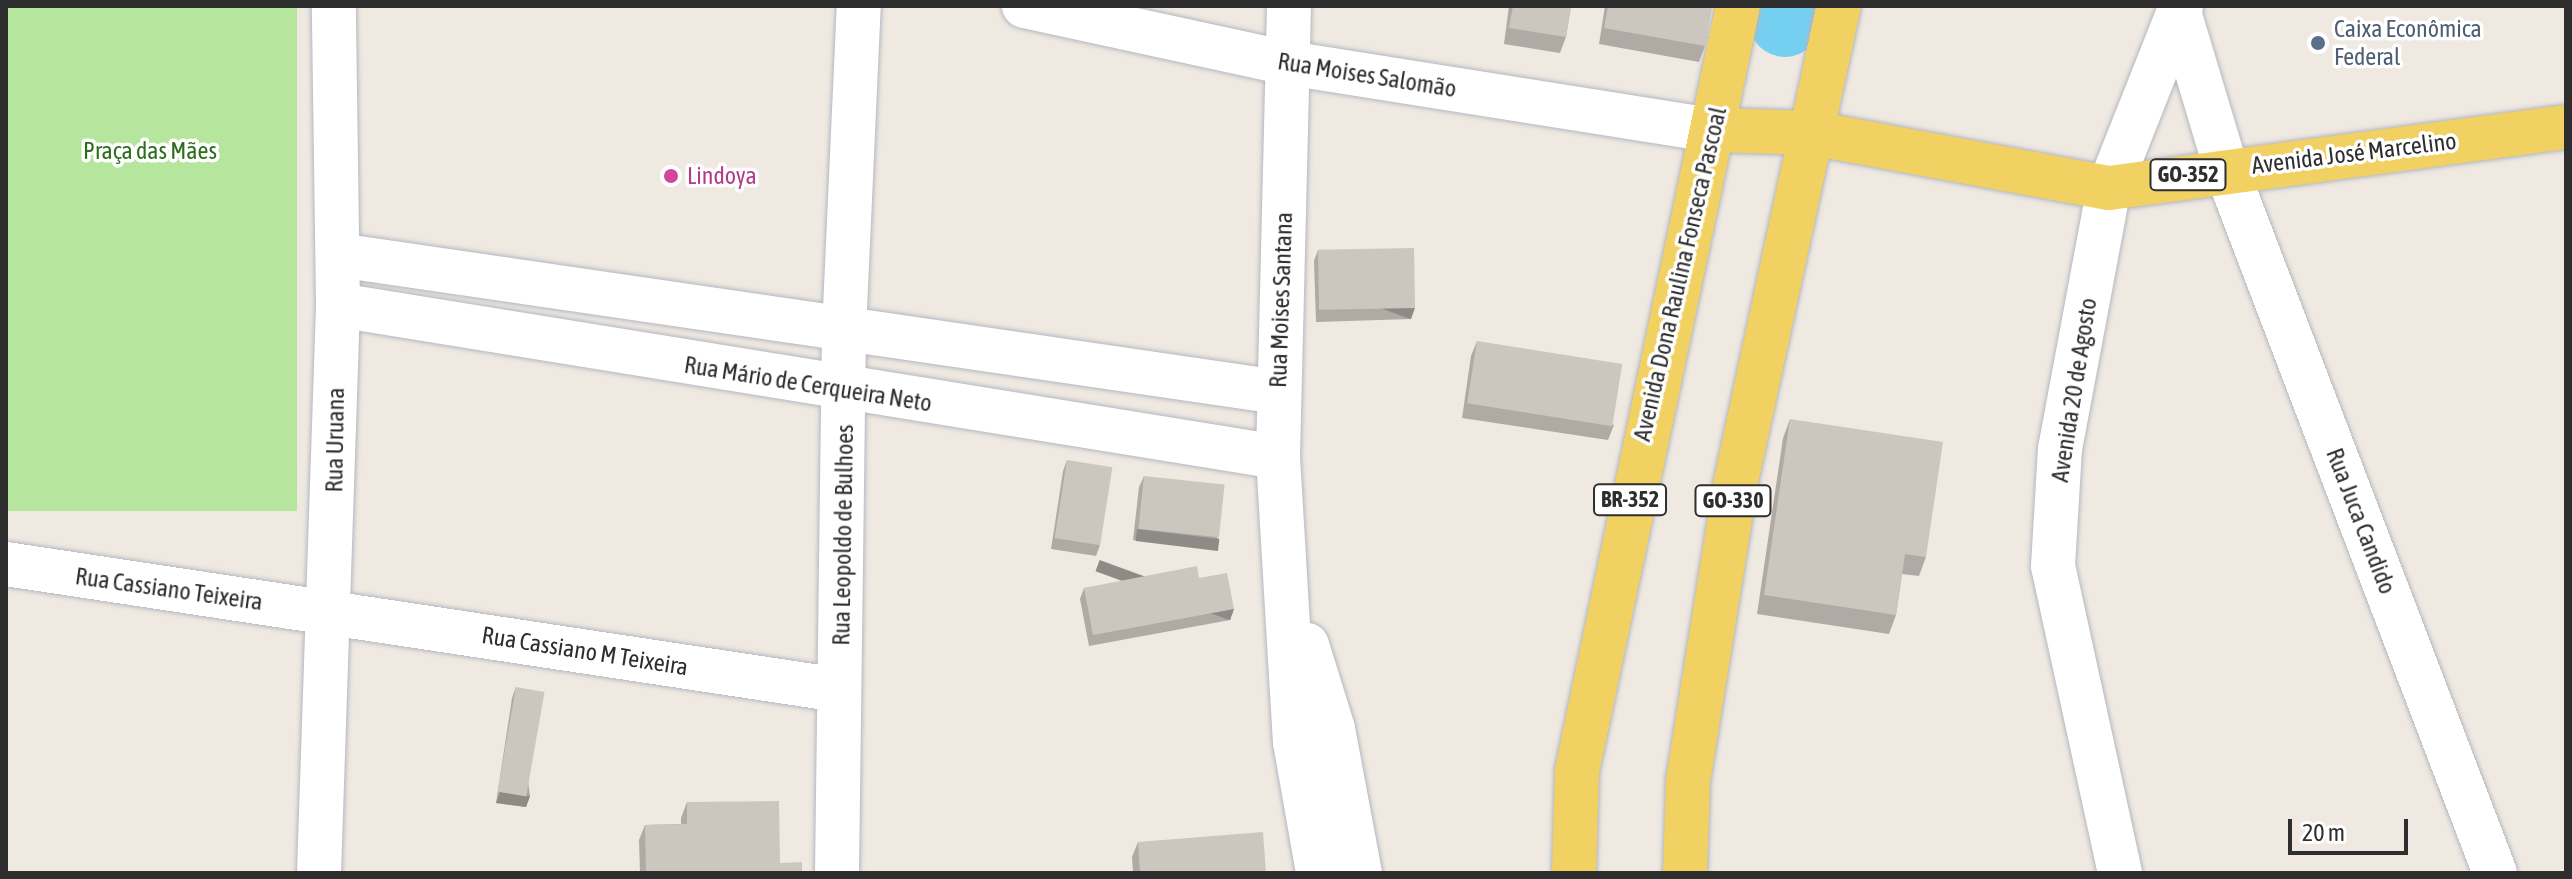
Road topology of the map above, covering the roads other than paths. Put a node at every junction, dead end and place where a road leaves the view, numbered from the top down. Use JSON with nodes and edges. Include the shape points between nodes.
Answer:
{"nodes":[{"id":1,"x":334,"y":6,"type":"edge"},
{"id":2,"x":859,"y":6,"type":"edge"},
{"id":3,"x":1024,"y":6,"type":"edge"},
{"id":4,"x":1289,"y":6,"type":"edge"},
{"id":5,"x":1738,"y":6,"type":"edge"},
{"id":6,"x":1839,"y":6,"type":"edge"},
{"id":7,"x":2180,"y":9,"type":"edge"},
{"id":8,"x":1288,"y":63,"type":"junction"},
{"id":9,"x":2566,"y":127,"type":"edge"},
{"id":10,"x":1713,"y":130,"type":"junction"},
{"id":11,"x":1812,"y":133,"type":"junction"},
{"id":12,"x":2226,"y":169,"type":"junction"},
{"id":13,"x":2109,"y":188,"type":"junction"},
{"id":14,"x":338,"y":255,"type":"junction"},
{"id":15,"x":523,"y":282,"type":"junction"},
{"id":16,"x":338,"y":305,"type":"junction"},
{"id":17,"x":844,"y":331,"type":"junction"},
{"id":18,"x":514,"y":335,"type":"junction"},
{"id":19,"x":846,"y":392,"type":"junction"},
{"id":20,"x":1278,"y":392,"type":"junction"},
{"id":21,"x":1278,"y":457,"type":"junction"},
{"id":22,"x":6,"y":564,"type":"edge"},
{"id":23,"x":1290,"y":594,"type":"junction"},
{"id":24,"x":331,"y":613,"type":"junction"},
{"id":25,"x":839,"y":690,"type":"junction"},
{"id":26,"x":319,"y":873,"type":"edge"},
{"id":27,"x":837,"y":873,"type":"edge"},
{"id":28,"x":1318,"y":873,"type":"edge"},
{"id":29,"x":1360,"y":873,"type":"edge"},
{"id":30,"x":1574,"y":873,"type":"edge"},
{"id":31,"x":1685,"y":873,"type":"edge"},
{"id":32,"x":2120,"y":873,"type":"edge"},
{"id":33,"x":2495,"y":873,"type":"edge"}],
"edges":[{"from":1,"to":14,"type":"street","name":"Rua Uruana"},
{"from":2,"to":17,"type":"street","name":"Rua Leopoldo de Bulhoes"},
{"from":3,"to":8,"type":"street","name":"Rua Moises Salomão"},
{"from":4,"to":8,"type":"street","name":"Rua Moises Santana"},
{"from":5,"to":10,"type":"main road","name":"Avenida Dona Raulina Fonseca Pascoal","number":"BR-352"},
{"from":6,"to":11,"type":"main road"},
{"from":7,"to":12,"type":"street","name":"Avenida 20 de Agosto"},
{"from":7,"to":13,"type":"street","name":"Avenida 20 de Agosto"},
{"from":8,"to":10,"type":"street","name":"Rua Moises Salomão"},
{"from":8,"to":20,"type":"street","name":"Rua Moises Santana"},
{"from":9,"to":12,"type":"main road","name":"Avenida José Marcelino","number":"GO-352"},
{"from":10,"to":11,"type":"main road","name":"Avenida José Marcelino"},
{"from":10,"to":30,"type":"main road","name":"Avenida Dona Raulina Fonseca Pascoal","number":"BR-352","via":[[1577,771]]},
{"from":11,"to":13,"type":"main road","name":"Avenida José Marcelino","number":"GO-352"},
{"from":11,"to":31,"type":"main road","number":"GO-330","via":[[1736,481],[1688,781]]},
{"from":12,"to":13,"type":"main road","name":"Avenida José Marcelino","number":"GO-352"},
{"from":12,"to":33,"type":"street","name":"Rua Juca Candido"},
{"from":13,"to":32,"type":"street","name":"Avenida 20 de Agosto","via":[[2060,449],[2053,566]]},
{"from":14,"to":15,"type":"street"},
{"from":14,"to":16,"type":"street","name":"Rua Uruana"},
{"from":15,"to":17,"type":"street"},
{"from":15,"to":18,"type":"street"},
{"from":16,"to":18,"type":"street","name":"Rua Mário de Cerqueira Neto"},
{"from":16,"to":24,"type":"street","name":"Rua Uruana"},
{"from":17,"to":19,"type":"street","name":"Rua Leopoldo de Bulhoes"},
{"from":17,"to":20,"type":"street"},
{"from":18,"to":19,"type":"street","name":"Rua Mário de Cerqueira Neto"},
{"from":19,"to":21,"type":"street","name":"Rua Mário de Cerqueira Neto"},
{"from":19,"to":25,"type":"street","name":"Rua Leopoldo de Bulhoes"},
{"from":20,"to":21,"type":"street","name":"Rua Moises Santana"},
{"from":21,"to":23,"type":"street","name":"Rua Moises Santana"},
{"from":22,"to":24,"type":"street","name":"Rua Cassiano Teixeira"},
{"from":23,"to":28,"type":"street","name":"Rua Moises Santana","via":[[1295,742]]},
{"from":23,"to":29,"type":"street","name":"Rua Moises Santana","via":[[1333,729]]},
{"from":24,"to":25,"type":"street","name":"Rua Cassiano M Teixeira"},
{"from":24,"to":26,"type":"street","name":"Rua Uruana"},
{"from":25,"to":27,"type":"street","name":"Rua Leopoldo de Bulhoes"}]}
